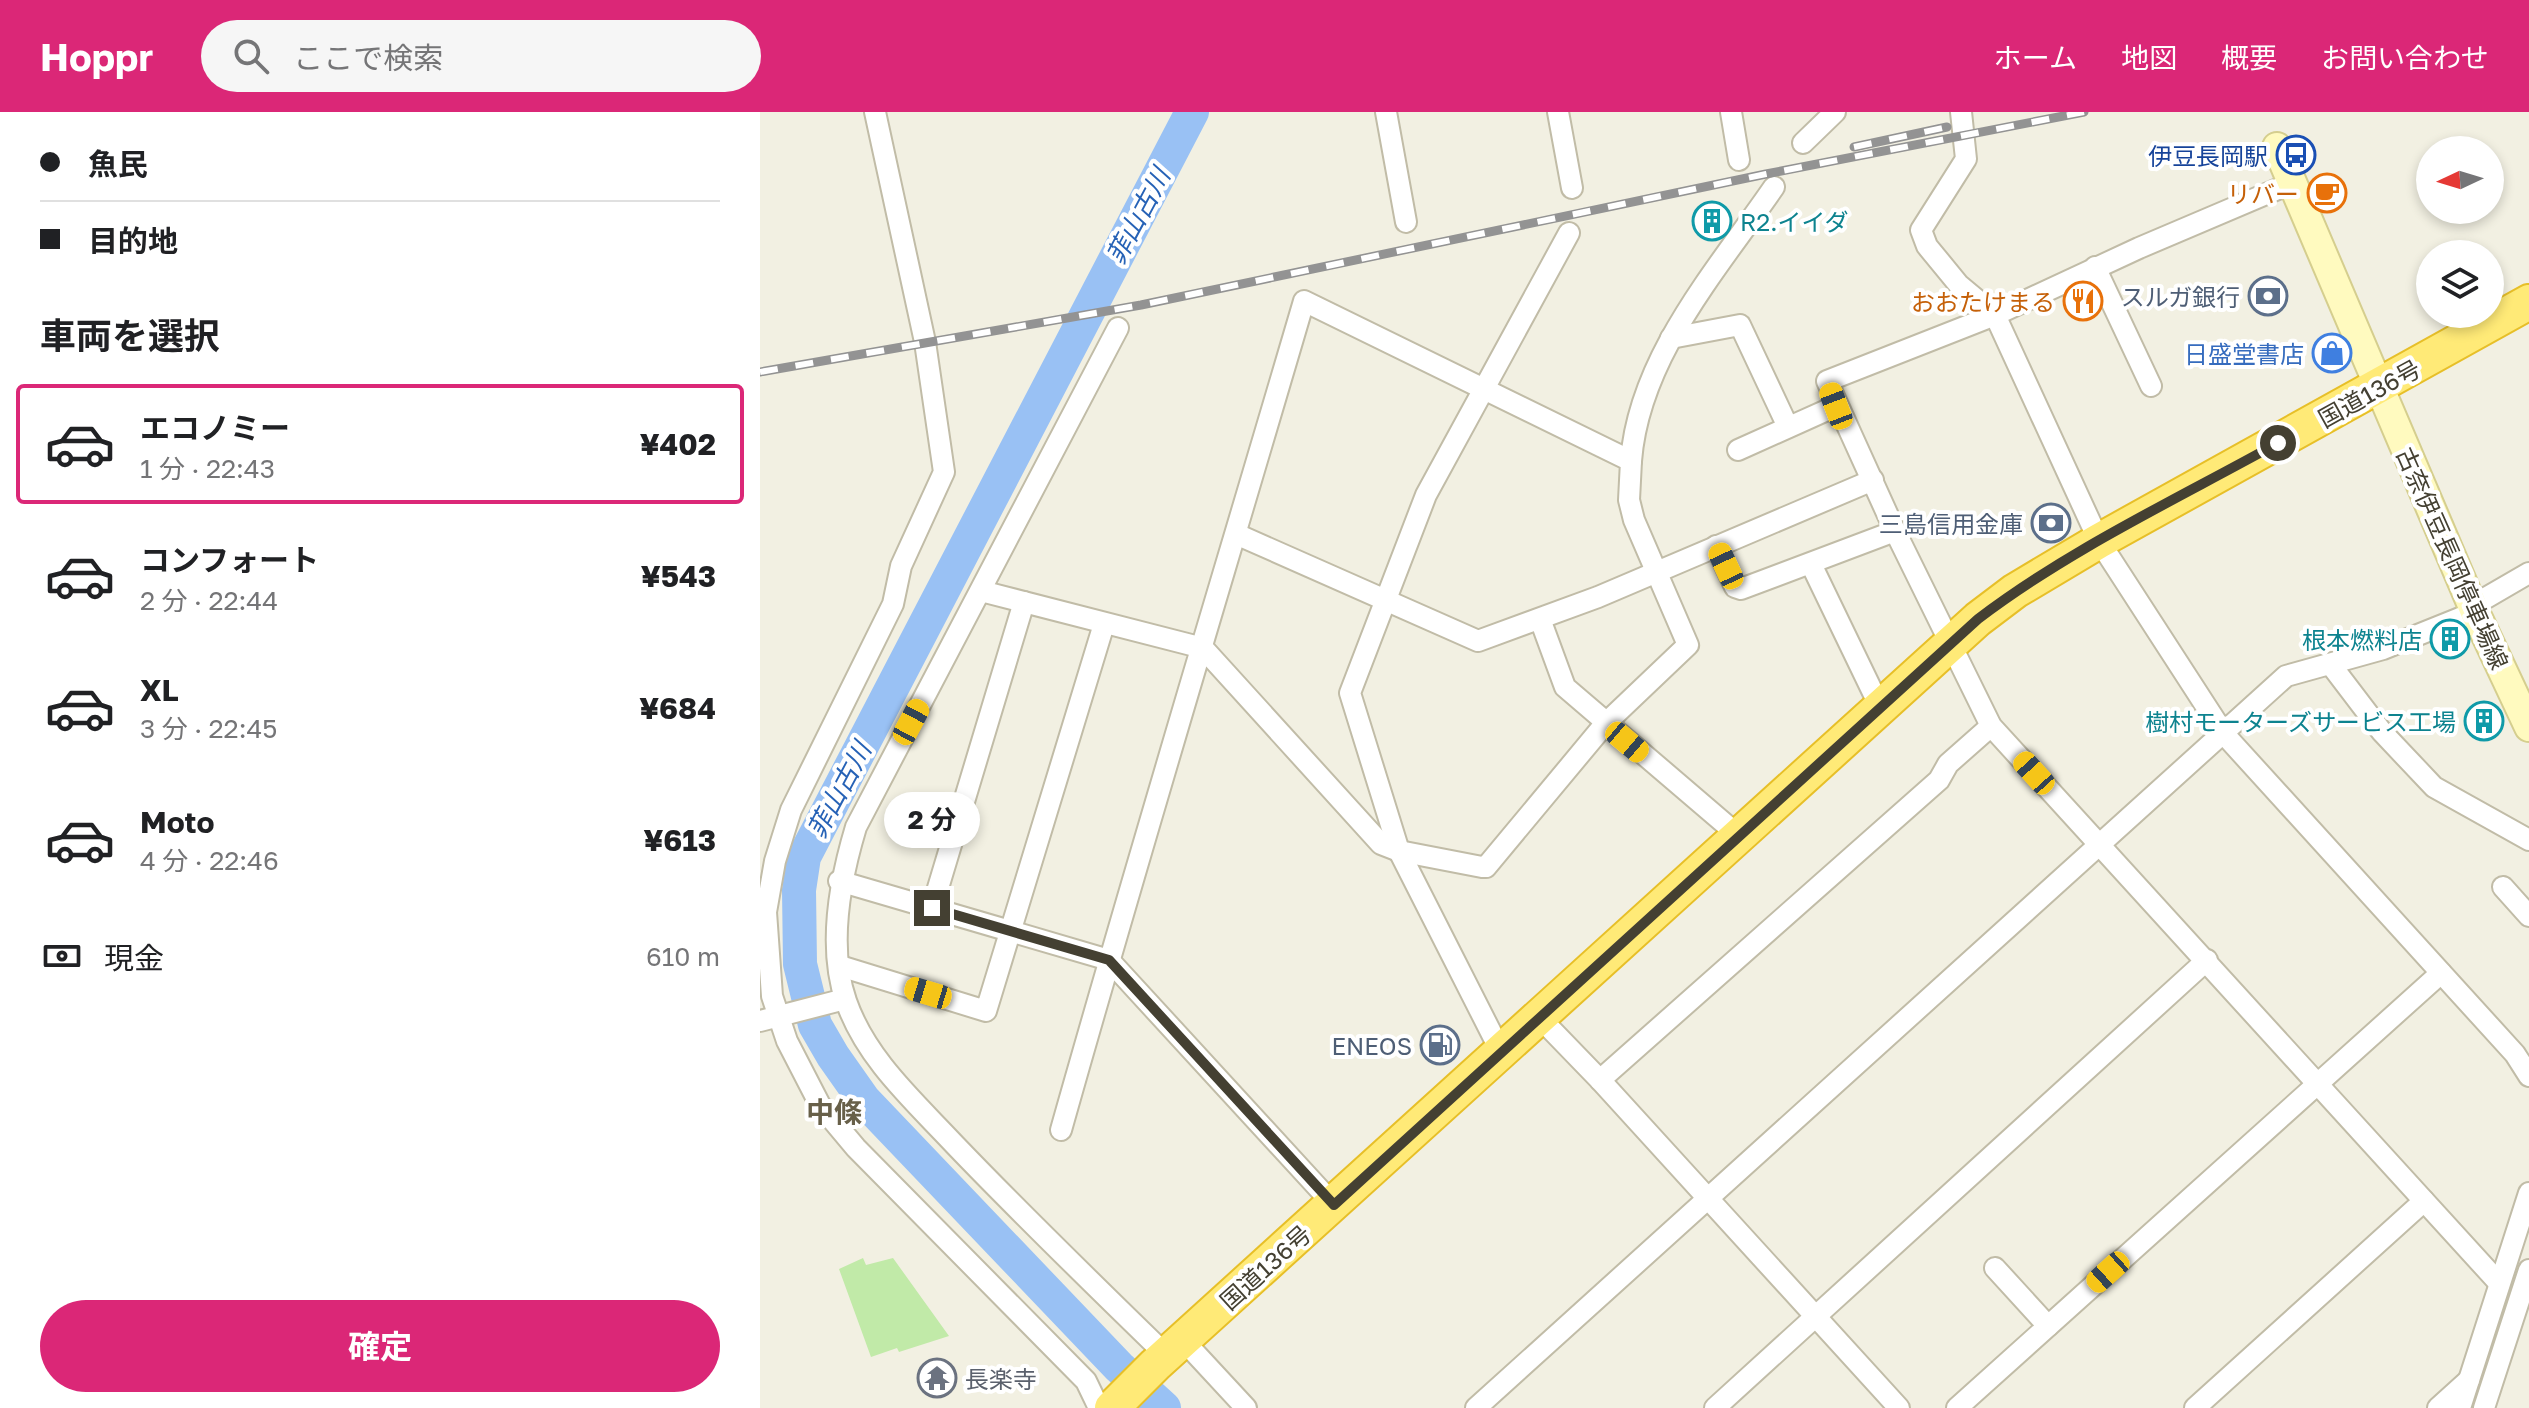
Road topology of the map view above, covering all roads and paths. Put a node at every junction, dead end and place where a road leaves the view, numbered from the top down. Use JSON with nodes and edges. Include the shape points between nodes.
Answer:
{"nodes":[{"id":1,"x":875,"y":112,"type":"edge"},
{"id":2,"x":1386,"y":112,"type":"edge"},
{"id":3,"x":1558,"y":112,"type":"edge"},
{"id":4,"x":1731,"y":112,"type":"edge"},
{"id":5,"x":1835,"y":112,"type":"edge"},
{"id":6,"x":1961,"y":112,"type":"edge"},
{"id":7,"x":1803,"y":143,"type":"dead end"},
{"id":8,"x":2277,"y":147,"type":"dead end"},
{"id":9,"x":1739,"y":160,"type":"dead end"},
{"id":10,"x":2292,"y":183,"type":"junction"},
{"id":11,"x":1774,"y":187,"type":"dead end"},
{"id":12,"x":1572,"y":188,"type":"dead end"},
{"id":13,"x":1406,"y":222,"type":"dead end"},
{"id":14,"x":1569,"y":233,"type":"dead end"},
{"id":15,"x":2095,"y":267,"type":"junction"},
{"id":16,"x":2529,"y":302,"type":"edge"},
{"id":17,"x":1995,"y":315,"type":"junction"},
{"id":18,"x":1118,"y":328,"type":"dead end"},
{"id":19,"x":1671,"y":338,"type":"junction"},
{"id":20,"x":2151,"y":386,"type":"dead end"},
{"id":21,"x":2380,"y":387,"type":"junction"},
{"id":22,"x":1485,"y":390,"type":"junction"},
{"id":23,"x":1836,"y":406,"type":"junction"},
{"id":24,"x":1788,"y":427,"type":"junction"},
{"id":25,"x":1738,"y":450,"type":"dead end"},
{"id":26,"x":1631,"y":461,"type":"junction"},
{"id":27,"x":1873,"y":480,"type":"junction"},
{"id":28,"x":1895,"y":531,"type":"junction"},
{"id":29,"x":1236,"y":534,"type":"junction"},
{"id":30,"x":2099,"y":541,"type":"junction"},
{"id":31,"x":1716,"y":546,"type":"junction"},
{"id":32,"x":1811,"y":564,"type":"junction"},
{"id":33,"x":1653,"y":571,"type":"junction"},
{"id":34,"x":2529,"y":573,"type":"edge"},
{"id":35,"x":981,"y":591,"type":"junction"},
{"id":36,"x":1386,"y":599,"type":"junction"},
{"id":37,"x":1024,"y":602,"type":"junction"},
{"id":38,"x":2474,"y":609,"type":"junction"},
{"id":39,"x":1540,"y":619,"type":"junction"},
{"id":40,"x":1104,"y":624,"type":"junction"},
{"id":41,"x":1949,"y":644,"type":"junction"},
{"id":42,"x":1203,"y":648,"type":"junction"},
{"id":43,"x":2331,"y":665,"type":"junction"},
{"id":44,"x":1880,"y":707,"type":"junction"},
{"id":45,"x":1605,"y":724,"type":"junction"},
{"id":46,"x":1991,"y":726,"type":"junction"},
{"id":47,"x":2529,"y":727,"type":"edge"},
{"id":48,"x":2224,"y":734,"type":"junction"},
{"id":49,"x":1738,"y":835,"type":"junction"},
{"id":50,"x":2529,"y":840,"type":"edge"},
{"id":51,"x":2099,"y":844,"type":"junction"},
{"id":52,"x":1399,"y":851,"type":"junction"},
{"id":53,"x":839,"y":881,"type":"junction"},
{"id":54,"x":2503,"y":887,"type":"dead end"},
{"id":55,"x":932,"y":908,"type":"junction"},
{"id":56,"x":2529,"y":916,"type":"edge"},
{"id":57,"x":1011,"y":932,"type":"junction"},
{"id":58,"x":1109,"y":960,"type":"junction"},
{"id":59,"x":2207,"y":960,"type":"junction"},
{"id":60,"x":840,"y":966,"type":"junction"},
{"id":61,"x":2441,"y":973,"type":"junction"},
{"id":62,"x":842,"y":1000,"type":"junction"},
{"id":63,"x":775,"y":1018,"type":"edge"},
{"id":64,"x":1540,"y":1018,"type":"junction"},
{"id":65,"x":1501,"y":1052,"type":"junction"},
{"id":66,"x":2529,"y":1076,"type":"edge"},
{"id":67,"x":1600,"y":1080,"type":"junction"},
{"id":68,"x":2317,"y":1083,"type":"junction"},
{"id":69,"x":1061,"y":1130,"type":"dead end"},
{"id":70,"x":2529,"y":1193,"type":"edge"},
{"id":71,"x":1707,"y":1198,"type":"junction"},
{"id":72,"x":2424,"y":1201,"type":"junction"},
{"id":73,"x":1334,"y":1205,"type":"junction"},
{"id":74,"x":1995,"y":1268,"type":"dead end"},
{"id":75,"x":2529,"y":1270,"type":"edge"},
{"id":76,"x":2499,"y":1283,"type":"junction"},
{"id":77,"x":1816,"y":1317,"type":"junction"},
{"id":78,"x":2048,"y":1326,"type":"junction"},
{"id":79,"x":1168,"y":1353,"type":"junction"},
{"id":80,"x":2469,"y":1380,"type":"junction"},
{"id":81,"x":1109,"y":1406,"type":"edge"},
{"id":82,"x":1246,"y":1408,"type":"edge"},
{"id":83,"x":1476,"y":1408,"type":"edge"},
{"id":84,"x":1715,"y":1408,"type":"edge"},
{"id":85,"x":1899,"y":1408,"type":"edge"},
{"id":86,"x":1957,"y":1408,"type":"edge"},
{"id":87,"x":2195,"y":1408,"type":"edge"},
{"id":88,"x":2438,"y":1408,"type":"edge"},
{"id":89,"x":2460,"y":1408,"type":"edge"},
{"id":90,"x":2484,"y":1408,"type":"edge"}],
"edges":[{"from":1,"to":63,"type":"street","via":[[925,342],[944,472],[901,566],[893,604],[791,810],[775,861],[766,912]]},
{"from":2,"to":13,"type":"street"},
{"from":3,"to":12,"type":"street"},
{"from":4,"to":9,"type":"street"},
{"from":5,"to":7,"type":"street"},
{"from":6,"to":17,"type":"street","via":[[1966,159],[1921,230],[1927,246],[1959,285]]},
{"from":8,"to":10,"type":"main road","name":"古奈伊豆長岡停車場線"},
{"from":10,"to":15,"type":"street"},
{"from":10,"to":21,"type":"main road","name":"古奈伊豆長岡停車場線"},
{"from":11,"to":19,"type":"street"},
{"from":14,"to":22,"type":"street"},
{"from":15,"to":17,"type":"street"},
{"from":15,"to":20,"type":"street"},
{"from":16,"to":21,"type":"highway","name":"国道136号"},
{"from":17,"to":23,"type":"street","via":[[1827,381]]},
{"from":17,"to":30,"type":"street"},
{"from":18,"to":35,"type":"street"},
{"from":19,"to":24,"type":"street","via":[[1740,325]]},
{"from":19,"to":26,"type":"street","via":[[1640,408]]},
{"from":21,"to":30,"type":"highway","name":"国道136号"},
{"from":21,"to":38,"type":"main road","name":"古奈伊豆長岡停車場線"},
{"from":22,"to":26,"type":"street"},
{"from":22,"to":29,"type":"street","via":[[1304,301]]},
{"from":22,"to":36,"type":"street","via":[[1426,495]]},
{"from":23,"to":24,"type":"street"},
{"from":23,"to":27,"type":"street"},
{"from":24,"to":25,"type":"street"},
{"from":26,"to":33,"type":"street","via":[[1630,507]]},
{"from":27,"to":28,"type":"street"},
{"from":27,"to":31,"type":"street"},
{"from":28,"to":32,"type":"street"},
{"from":28,"to":41,"type":"street"},
{"from":29,"to":36,"type":"street"},
{"from":29,"to":42,"type":"street"},
{"from":30,"to":41,"type":"highway","name":"国道136号","via":[[2015,591]]},
{"from":30,"to":48,"type":"street"},
{"from":31,"to":32,"type":"street","via":[[1739,589]]},
{"from":31,"to":33,"type":"street"},
{"from":32,"to":44,"type":"street"},
{"from":33,"to":39,"type":"street"},
{"from":33,"to":45,"type":"street","via":[[1688,645]]},
{"from":34,"to":38,"type":"street"},
{"from":35,"to":37,"type":"street"},
{"from":35,"to":53,"type":"street","via":[[856,827]]},
{"from":36,"to":39,"type":"street","via":[[1478,641]]},
{"from":36,"to":52,"type":"street","via":[[1350,693]]},
{"from":37,"to":40,"type":"street"},
{"from":37,"to":55,"type":"street"},
{"from":38,"to":43,"type":"street","via":[[2383,649]]},
{"from":38,"to":47,"type":"main road","name":"古奈伊豆長岡停車場線"},
{"from":39,"to":45,"type":"street","via":[[1560,681]]},
{"from":40,"to":42,"type":"street"},
{"from":40,"to":57,"type":"street"},
{"from":41,"to":44,"type":"highway","name":"国道136号"},
{"from":41,"to":46,"type":"street"},
{"from":42,"to":52,"type":"street","via":[[1381,844]]},
{"from":42,"to":58,"type":"street"},
{"from":43,"to":48,"type":"street","via":[[2286,676]]},
{"from":43,"to":50,"type":"street","via":[[2382,732],[2434,787]]},
{"from":44,"to":49,"type":"highway","name":"国道136号"},
{"from":45,"to":49,"type":"street"},
{"from":45,"to":52,"type":"street","via":[[1486,867]]},
{"from":46,"to":51,"type":"street"},
{"from":46,"to":67,"type":"street","via":[[1948,764],[1939,780]]},
{"from":48,"to":51,"type":"street"},
{"from":48,"to":61,"type":"street"},
{"from":49,"to":64,"type":"highway","name":"国道136号"},
{"from":51,"to":59,"type":"street"},
{"from":51,"to":71,"type":"street"},
{"from":52,"to":65,"type":"street"},
{"from":53,"to":55,"type":"street"},
{"from":53,"to":60,"type":"street"},
{"from":54,"to":56,"type":"street"},
{"from":55,"to":57,"type":"street"},
{"from":57,"to":58,"type":"street"},
{"from":57,"to":60,"type":"street","via":[[986,1011]]},
{"from":58,"to":69,"type":"street"},
{"from":58,"to":73,"type":"street"},
{"from":59,"to":68,"type":"street"},
{"from":59,"to":77,"type":"street"},
{"from":60,"to":62,"type":"street"},
{"from":61,"to":66,"type":"street"},
{"from":61,"to":68,"type":"street"},
{"from":62,"to":63,"type":"street"},
{"from":62,"to":79,"type":"street","via":[[892,1078],[1012,1204]]},
{"from":63,"to":81,"type":"street","via":[[820,1105],[856,1148]]},
{"from":64,"to":65,"type":"highway","name":"国道136号"},
{"from":64,"to":67,"type":"street"},
{"from":65,"to":73,"type":"highway","name":"国道136号"},
{"from":67,"to":71,"type":"street"},
{"from":68,"to":72,"type":"street"},
{"from":68,"to":78,"type":"street"},
{"from":70,"to":76,"type":"street"},
{"from":71,"to":77,"type":"street"},
{"from":71,"to":83,"type":"street"},
{"from":72,"to":76,"type":"street"},
{"from":72,"to":87,"type":"street"},
{"from":73,"to":79,"type":"highway","name":"国道136号"},
{"from":74,"to":78,"type":"street"},
{"from":75,"to":90,"type":"street"},
{"from":76,"to":80,"type":"street"},
{"from":77,"to":84,"type":"street"},
{"from":77,"to":85,"type":"street"},
{"from":78,"to":86,"type":"street"},
{"from":79,"to":81,"type":"highway","name":"国道136号"},
{"from":79,"to":82,"type":"street"},
{"from":80,"to":88,"type":"street"},
{"from":80,"to":89,"type":"street"}]}
